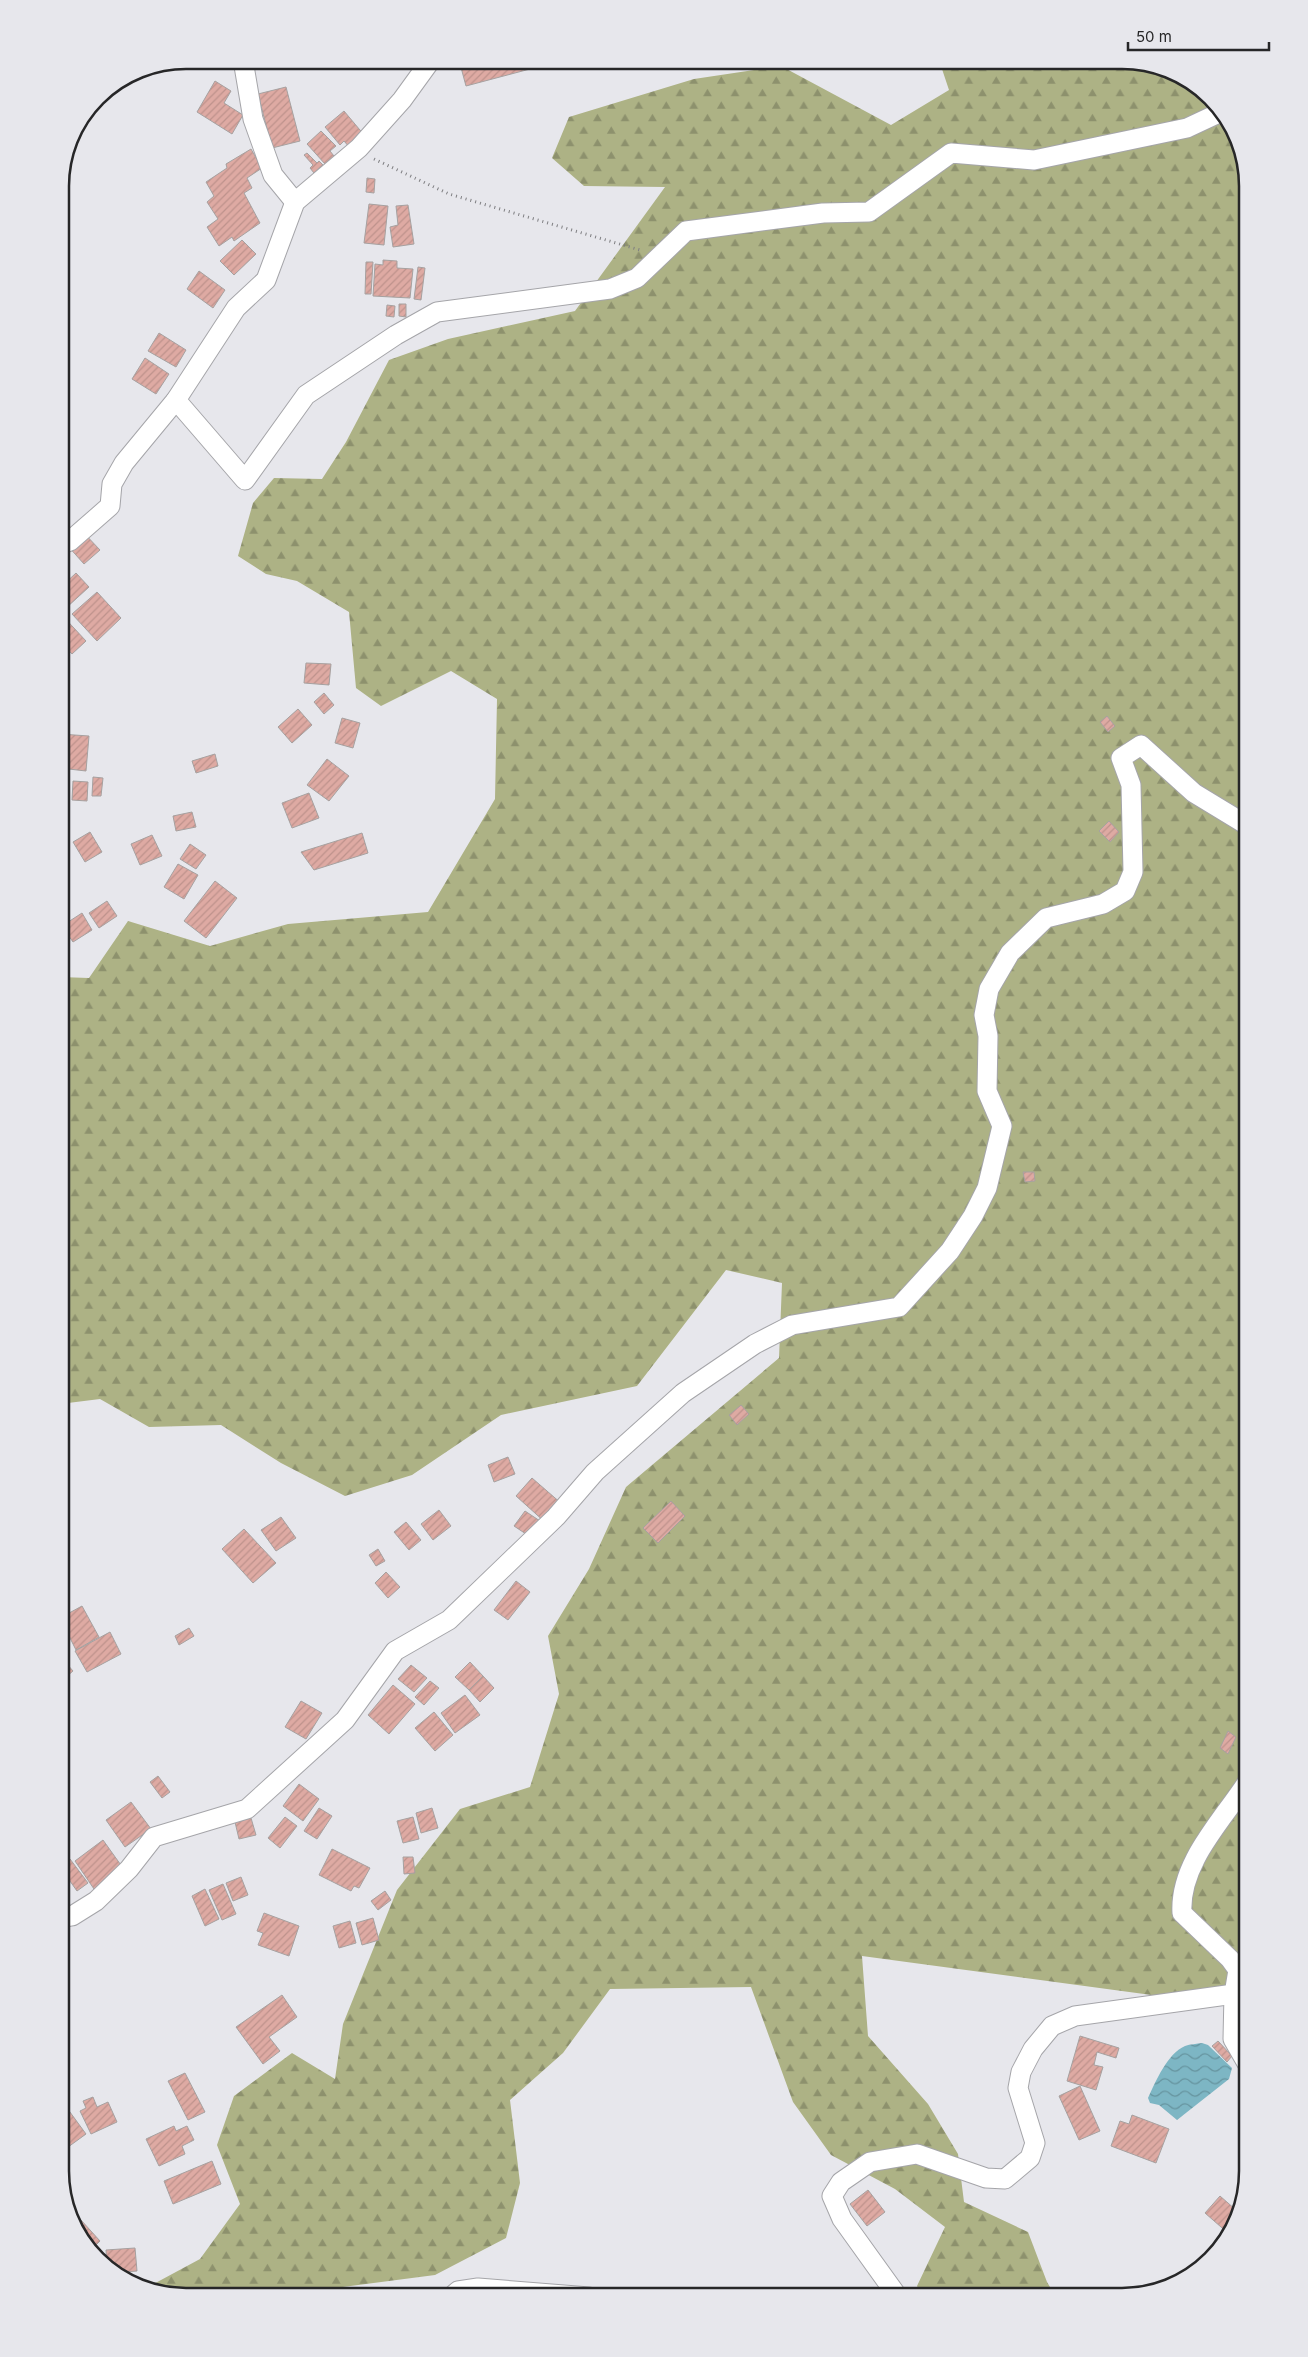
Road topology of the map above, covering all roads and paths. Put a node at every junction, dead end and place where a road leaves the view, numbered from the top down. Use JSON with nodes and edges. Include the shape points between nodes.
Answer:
{"nodes":[{"id":1,"x":244,"y":69,"type":"edge"},
{"id":2,"x":424,"y":69,"type":"edge"},
{"id":3,"x":1215,"y":115,"type":"edge"},
{"id":4,"x":359,"y":148,"type":"junction"},
{"id":5,"x":295,"y":202,"type":"junction"},
{"id":6,"x":660,"y":256,"type":"junction"},
{"id":7,"x":176,"y":400,"type":"junction"},
{"id":8,"x":69,"y":541,"type":"edge"},
{"id":9,"x":1239,"y":820,"type":"edge"},
{"id":10,"x":1239,"y":1793,"type":"edge"},
{"id":11,"x":69,"y":1916,"type":"edge"},
{"id":12,"x":1234,"y":1994,"type":"junction"},
{"id":13,"x":1239,"y":2049,"type":"edge"},
{"id":14,"x":892,"y":2288,"type":"edge"}],
"edges":[{"from":1,"to":5,"type":"street","via":[[253,120],[273,175]]},
{"from":2,"to":4,"type":"street"},
{"from":3,"to":6,"type":"street","via":[[1186,128],[1034,160],[951,153],[869,212],[823,213],[686,231]]},
{"from":4,"to":5,"type":"street"},
{"from":4,"to":6,"type":"path","via":[[359,153],[449,194]]},
{"from":5,"to":7,"type":"street","via":[[266,280],[236,308]]},
{"from":6,"to":7,"type":"street","via":[[637,278],[610,289],[437,312],[306,394],[245,480]]},
{"from":7,"to":8,"type":"street","via":[[124,463],[112,484],[110,506]]},
{"from":9,"to":11,"type":"street","via":[[1194,792],[1141,744],[1121,758],[1131,785],[1133,872],[1125,891],[1103,904],[1046,918],[1010,953],[989,989],[984,1016],[988,1036],[987,1091],[1002,1126],[987,1188],[950,1251],[899,1307],[792,1325],[755,1344],[683,1393],[595,1472],[556,1517],[448,1620],[395,1650],[346,1720],[247,1810],[154,1837],[129,1869],[96,1901]]},
{"from":10,"to":12,"type":"street","via":[[1204,1842],[1182,1899],[1182,1913],[1238,1970]]},
{"from":12,"to":13,"type":"street","via":[[1233,2039]]},
{"from":12,"to":14,"type":"street","via":[[1075,2016],[1052,2026],[1033,2048],[1020,2072],[1018,2088],[1035,2143],[1030,2158],[1005,2179],[986,2178],[917,2154],[870,2162],[841,2182],[832,2196],[842,2219]]}]}
